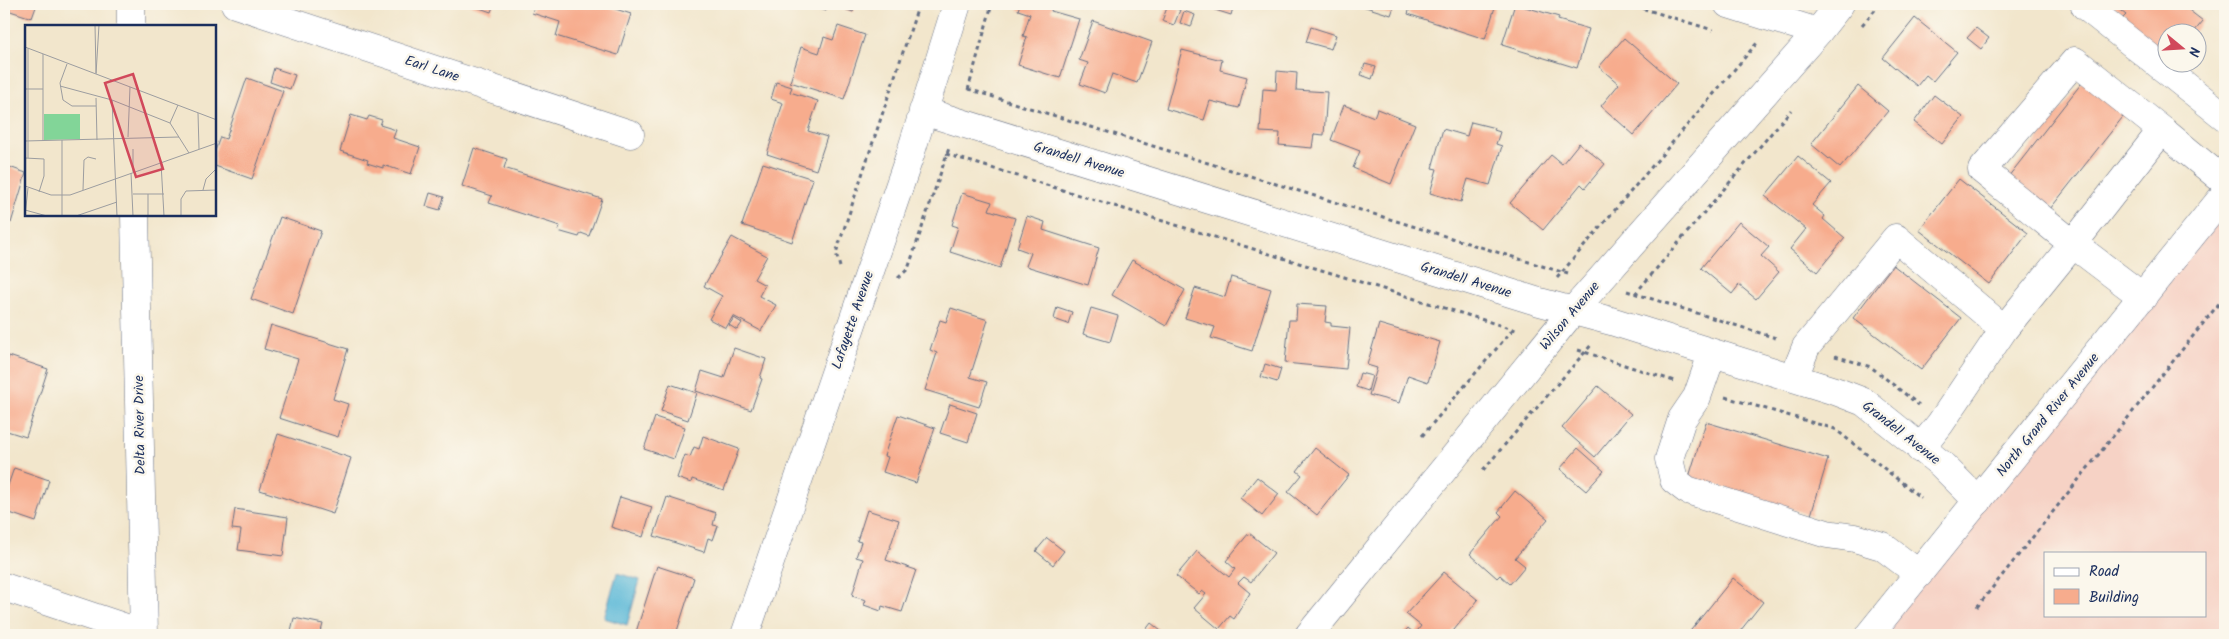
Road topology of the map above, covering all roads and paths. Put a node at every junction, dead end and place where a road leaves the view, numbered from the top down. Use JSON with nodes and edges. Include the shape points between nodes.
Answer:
{"nodes":[{"id":1,"x":131,"y":4,"type":"edge"},
{"id":2,"x":235,"y":4,"type":"edge"},
{"id":3,"x":919,"y":4,"type":"edge"},
{"id":4,"x":956,"y":4,"type":"edge"},
{"id":5,"x":992,"y":4,"type":"edge"},
{"id":6,"x":1628,"y":4,"type":"edge"},
{"id":7,"x":1728,"y":4,"type":"edge"},
{"id":8,"x":1840,"y":4,"type":"edge"},
{"id":9,"x":2085,"y":6,"type":"dead end"},
{"id":10,"x":1777,"y":19,"type":"junction"},
{"id":11,"x":131,"y":25,"type":"edge"},
{"id":12,"x":1720,"y":32,"type":"dead end"},
{"id":13,"x":1818,"y":32,"type":"junction"},
{"id":14,"x":1747,"y":40,"type":"dead end"},
{"id":15,"x":1756,"y":43,"type":"junction"},
{"id":16,"x":968,"y":90,"type":"junction"},
{"id":17,"x":924,"y":111,"type":"junction"},
{"id":18,"x":2225,"y":118,"type":"edge"},
{"id":19,"x":957,"y":122,"type":"junction"},
{"id":20,"x":2162,"y":130,"type":"junction"},
{"id":21,"x":630,"y":134,"type":"dead end"},
{"id":22,"x":946,"y":154,"type":"junction"},
{"id":23,"x":2225,"y":182,"type":"edge"},
{"id":24,"x":2225,"y":194,"type":"edge"},
{"id":25,"x":135,"y":216,"type":"edge"},
{"id":26,"x":2074,"y":244,"type":"junction"},
{"id":27,"x":1561,"y":272,"type":"junction"},
{"id":28,"x":837,"y":275,"type":"dead end"},
{"id":29,"x":897,"y":280,"type":"dead end"},
{"id":30,"x":1598,"y":283,"type":"junction"},
{"id":31,"x":2225,"y":296,"type":"edge"},
{"id":32,"x":2143,"y":297,"type":"junction"},
{"id":33,"x":1536,"y":301,"type":"junction"},
{"id":34,"x":1572,"y":312,"type":"junction"},
{"id":35,"x":2004,"y":329,"type":"junction"},
{"id":36,"x":1513,"y":330,"type":"junction"},
{"id":37,"x":1549,"y":341,"type":"junction"},
{"id":38,"x":1806,"y":347,"type":"junction"},
{"id":39,"x":1712,"y":354,"type":"junction"},
{"id":40,"x":1794,"y":377,"type":"junction"},
{"id":41,"x":1699,"y":389,"type":"junction"},
{"id":42,"x":1940,"y":424,"type":"junction"},
{"id":43,"x":1422,"y":436,"type":"dead end"},
{"id":44,"x":1920,"y":448,"type":"junction"},
{"id":45,"x":1921,"y":498,"type":"dead end"},
{"id":46,"x":1978,"y":501,"type":"junction"},
{"id":47,"x":1919,"y":574,"type":"junction"},
{"id":48,"x":4,"y":587,"type":"edge"},
{"id":49,"x":1977,"y":607,"type":"dead end"},
{"id":50,"x":144,"y":634,"type":"edge"},
{"id":51,"x":745,"y":635,"type":"edge"},
{"id":52,"x":1309,"y":635,"type":"edge"},
{"id":53,"x":1869,"y":635,"type":"edge"}],
"edges":[{"from":1,"to":11,"type":"street"},
{"from":2,"to":21,"type":"street","name":"Earl Lane"},
{"from":3,"to":28,"type":"path","via":[[836,253],[840,266]]},
{"from":4,"to":17,"type":"street","name":"Lafayette Avenue"},
{"from":5,"to":16,"type":"path"},
{"from":6,"to":12,"type":"path"},
{"from":7,"to":10,"type":"street"},
{"from":8,"to":13,"type":"street","name":"Wilson Avenue"},
{"from":9,"to":18,"type":"street"},
{"from":10,"to":13,"type":"street"},
{"from":10,"to":15,"type":"path"},
{"from":13,"to":30,"type":"street","name":"Wilson Avenue"},
{"from":14,"to":15,"type":"path"},
{"from":15,"to":27,"type":"path"},
{"from":16,"to":19,"type":"path"},
{"from":16,"to":27,"type":"path"},
{"from":17,"to":19,"type":"street","name":"Grandell Avenue"},
{"from":17,"to":51,"type":"street","name":"Lafayette Avenue"},
{"from":19,"to":22,"type":"path"},
{"from":19,"to":33,"type":"street","name":"Grandell Avenue"},
{"from":20,"to":23,"type":"street"},
{"from":20,"to":26,"type":"street"},
{"from":20,"to":26,"type":"street","via":[[2075,61],[1982,170]]},
{"from":22,"to":29,"type":"path","via":[[908,269]]},
{"from":22,"to":36,"type":"path"},
{"from":24,"to":32,"type":"street","name":"North Grand River Avenue"},
{"from":25,"to":50,"type":"street","name":"Delta River Drive"},
{"from":26,"to":32,"type":"street"},
{"from":26,"to":35,"type":"street"},
{"from":27,"to":30,"type":"path"},
{"from":27,"to":33,"type":"path"},
{"from":30,"to":34,"type":"street","name":"Wilson Avenue"},
{"from":30,"to":38,"type":"path"},
{"from":31,"to":49,"type":"path"},
{"from":32,"to":46,"type":"street","name":"North Grand River Avenue"},
{"from":33,"to":34,"type":"street","name":"Grandell Avenue"},
{"from":33,"to":36,"type":"path"},
{"from":34,"to":37,"type":"street","name":"Wilson Avenue"},
{"from":34,"to":39,"type":"street","name":"Grandell Avenue","via":[[1611,321]]},
{"from":35,"to":38,"type":"street","via":[[1896,238]]},
{"from":35,"to":42,"type":"street"},
{"from":36,"to":37,"type":"path"},
{"from":36,"to":43,"type":"path"},
{"from":37,"to":41,"type":"path"},
{"from":37,"to":52,"type":"street","name":"Wilson Avenue"},
{"from":38,"to":40,"type":"street"},
{"from":38,"to":42,"type":"path","via":[[1871,367]]},
{"from":39,"to":40,"type":"street","name":"Grandell Avenue"},
{"from":39,"to":41,"type":"street"},
{"from":40,"to":44,"type":"street","name":"Grandell Avenue","via":[[1864,402]]},
{"from":41,"to":45,"type":"path","via":[[1835,429]]},
{"from":41,"to":47,"type":"street","via":[[1682,419],[1669,460],[1674,480],[1687,490],[1827,534],[1882,546]]},
{"from":42,"to":44,"type":"street"},
{"from":44,"to":46,"type":"street","name":"Grandell Avenue"},
{"from":46,"to":47,"type":"street","name":"North Grand River Avenue"},
{"from":47,"to":53,"type":"street","name":"North Grand River Avenue"},
{"from":48,"to":50,"type":"street"}]}
